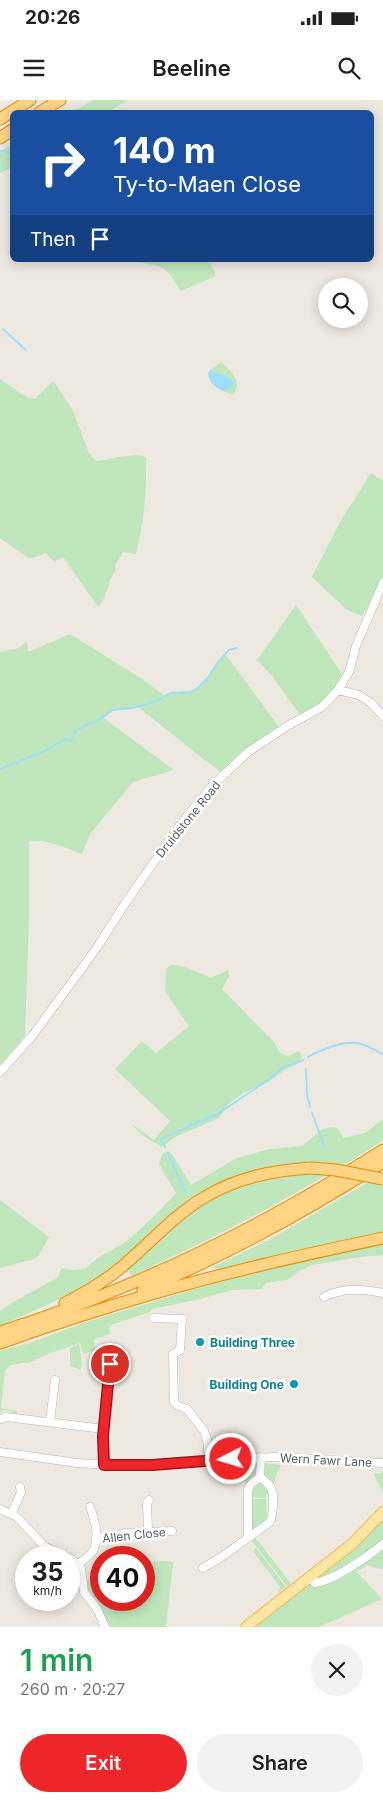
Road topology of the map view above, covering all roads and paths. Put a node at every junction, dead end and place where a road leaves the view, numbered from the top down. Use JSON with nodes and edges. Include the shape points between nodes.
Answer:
{"nodes":[{"id":1,"x":30,"y":100,"type":"edge"},
{"id":2,"x":60,"y":100,"type":"edge"},
{"id":3,"x":14,"y":110,"type":"edge"},
{"id":4,"x":43,"y":110,"type":"edge"},
{"id":5,"x":383,"y":584,"type":"edge"},
{"id":6,"x":338,"y":690,"type":"junction"},
{"id":7,"x":383,"y":716,"type":"edge"},
{"id":8,"x":0,"y":1072,"type":"edge"},
{"id":9,"x":383,"y":1150,"type":"edge"},
{"id":10,"x":383,"y":1162,"type":"edge"},
{"id":11,"x":383,"y":1179,"type":"edge"},
{"id":12,"x":383,"y":1238,"type":"edge"},
{"id":13,"x":383,"y":1293,"type":"edge"},
{"id":14,"x":324,"y":1296,"type":"dead end"},
{"id":15,"x":76,"y":1316,"type":"junction"},
{"id":16,"x":154,"y":1318,"type":"dead end"},
{"id":17,"x":21,"y":1325,"type":"junction"},
{"id":18,"x":0,"y":1332,"type":"edge"},
{"id":19,"x":0,"y":1343,"type":"edge"},
{"id":20,"x":110,"y":1364,"type":"dead end"},
{"id":21,"x":55,"y":1380,"type":"dead end"},
{"id":22,"x":1,"y":1419,"type":"edge"},
{"id":23,"x":50,"y":1422,"type":"junction"},
{"id":24,"x":104,"y":1429,"type":"junction"},
{"id":25,"x":0,"y":1452,"type":"edge"},
{"id":26,"x":260,"y":1457,"type":"junction"},
{"id":27,"x":209,"y":1461,"type":"junction"},
{"id":28,"x":383,"y":1463,"type":"edge"},
{"id":29,"x":104,"y":1465,"type":"junction"},
{"id":30,"x":260,"y":1477,"type":"junction"},
{"id":31,"x":20,"y":1487,"type":"dead end"},
{"id":32,"x":149,"y":1500,"type":"dead end"},
{"id":33,"x":90,"y":1507,"type":"dead end"},
{"id":34,"x":0,"y":1509,"type":"edge"},
{"id":35,"x":383,"y":1512,"type":"edge"},
{"id":36,"x":12,"y":1513,"type":"junction"},
{"id":37,"x":172,"y":1531,"type":"dead end"},
{"id":38,"x":148,"y":1532,"type":"junction"},
{"id":39,"x":96,"y":1538,"type":"junction"},
{"id":40,"x":248,"y":1538,"type":"junction"},
{"id":41,"x":383,"y":1544,"type":"edge"},
{"id":42,"x":44,"y":1546,"type":"edge"},
{"id":43,"x":80,"y":1562,"type":"edge"},
{"id":44,"x":80,"y":1568,"type":"edge"},
{"id":45,"x":203,"y":1568,"type":"dead end"},
{"id":46,"x":309,"y":1578,"type":"junction"},
{"id":47,"x":105,"y":1627,"type":"edge"},
{"id":48,"x":246,"y":1627,"type":"edge"}],
"edges":[{"from":1,"to":3,"type":"highway"},
{"from":2,"to":4,"type":"highway"},
{"from":5,"to":6,"type":"street","name":"Druidstone Road","via":[[356,646],[349,672]]},
{"from":6,"to":7,"type":"street","via":[[359,695]]},
{"from":6,"to":8,"type":"street","name":"Druidstone Road","via":[[322,707],[248,752],[211,787],[180,825],[68,987]]},
{"from":9,"to":17,"type":"highway","via":[[301,1200],[221,1243],[135,1282]]},
{"from":10,"to":15,"type":"highway","via":[[290,1219],[152,1286]]},
{"from":11,"to":17,"type":"highway","bridge":true,"via":[[311,1168],[289,1169],[239,1180],[183,1212],[100,1283]]},
{"from":12,"to":15,"type":"highway","via":[[201,1280]]},
{"from":13,"to":14,"type":"street","via":[[348,1289]]},
{"from":15,"to":19,"type":"highway"},
{"from":16,"to":27,"type":"street","via":[[182,1320],[180,1350],[173,1354],[173,1399],[178,1406],[187,1409],[204,1431]]},
{"from":17,"to":18,"type":"highway"},
{"from":20,"to":24,"type":"street"},
{"from":21,"to":23,"type":"street"},
{"from":22,"to":23,"type":"street"},
{"from":23,"to":24,"type":"street"},
{"from":24,"to":29,"type":"street"},
{"from":25,"to":29,"type":"street","name":"Wern Fawr Lane"},
{"from":26,"to":27,"type":"street","name":"Wern Fawr Lane"},
{"from":26,"to":28,"type":"street","name":"Wern Fawr Lane"},
{"from":26,"to":30,"type":"street"},
{"from":27,"to":29,"type":"street","name":"Wern Fawr Lane"},
{"from":30,"to":40,"type":"street","via":[[248,1489]]},
{"from":30,"to":40,"type":"street","via":[[272,1490],[272,1518]]},
{"from":31,"to":36,"type":"street","via":[[22,1492]]},
{"from":32,"to":38,"type":"street"},
{"from":33,"to":39,"type":"street","name":"Allen Close"},
{"from":34,"to":36,"type":"street"},
{"from":35,"to":46,"type":"main road","via":[[352,1544]]},
{"from":36,"to":42,"type":"street"},
{"from":37,"to":38,"type":"street","name":"Allen Close"},
{"from":38,"to":39,"type":"street","name":"Allen Close"},
{"from":39,"to":43,"type":"street","name":"Allen Close","via":[[92,1552]]},
{"from":40,"to":45,"type":"street"},
{"from":41,"to":46,"type":"street","via":[[358,1563],[325,1580],[315,1583]]},
{"from":44,"to":47,"type":"street","via":[[84,1592]]},
{"from":46,"to":48,"type":"main road"}]}
